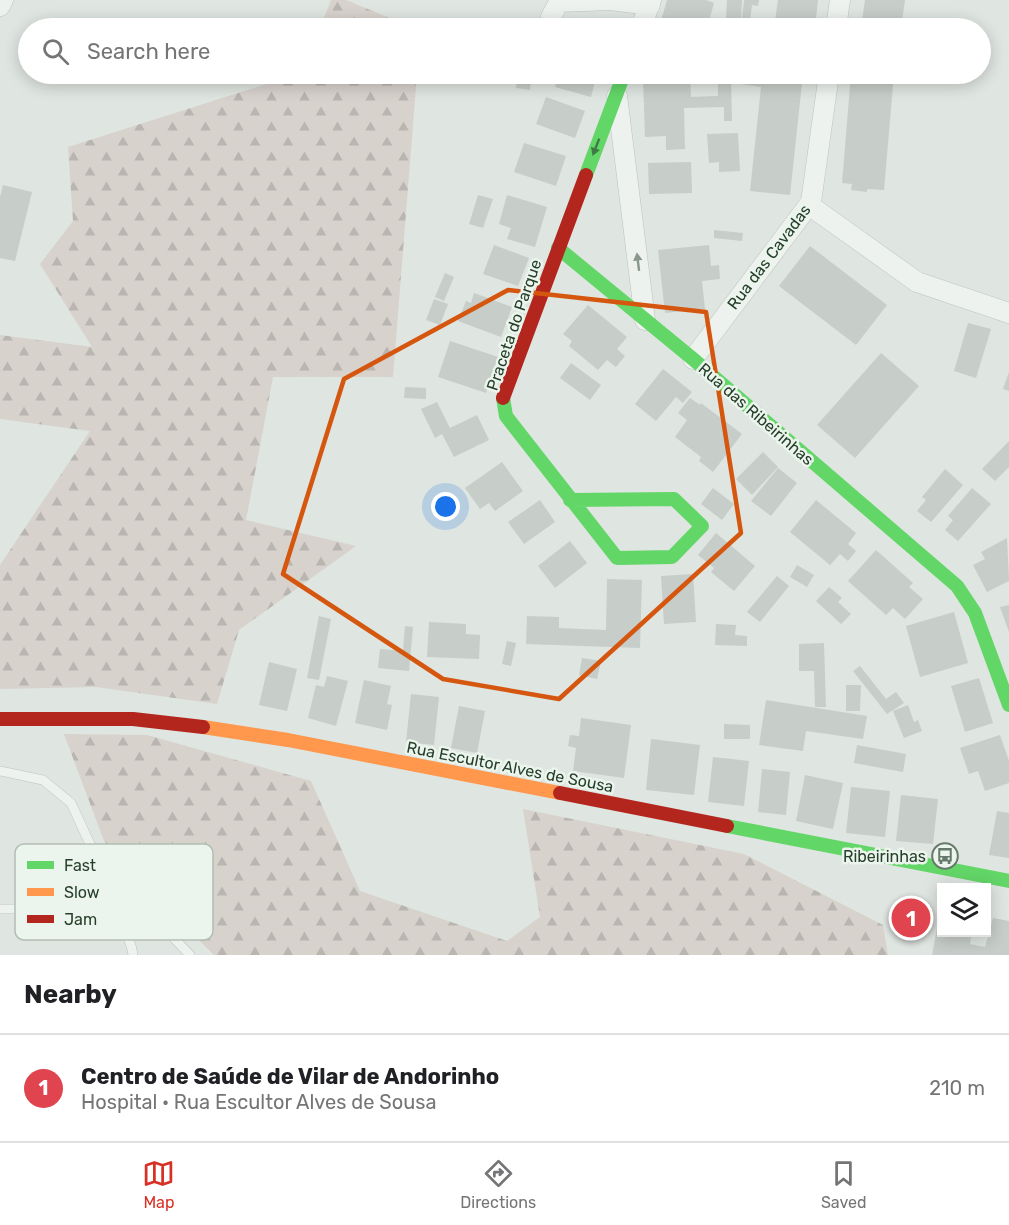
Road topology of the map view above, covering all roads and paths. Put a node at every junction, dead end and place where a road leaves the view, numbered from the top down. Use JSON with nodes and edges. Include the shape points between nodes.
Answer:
{"nodes":[{"id":1,"x":3,"y":0,"type":"edge"},
{"id":2,"x":840,"y":0,"type":"edge"},
{"id":3,"x":650,"y":2,"type":"edge"},
{"id":4,"x":0,"y":6,"type":"edge"},
{"id":5,"x":551,"y":17,"type":"dead end"},
{"id":6,"x":644,"y":18,"type":"edge"},
{"id":7,"x":837,"y":18,"type":"edge"},
{"id":8,"x":620,"y":84,"type":"edge"},
{"id":9,"x":829,"y":84,"type":"edge"},
{"id":10,"x":617,"y":93,"type":"junction"},
{"id":11,"x":809,"y":205,"type":"junction"},
{"id":12,"x":558,"y":248,"type":"junction"},
{"id":13,"x":1009,"y":313,"type":"edge"},
{"id":14,"x":645,"y":320,"type":"junction"},
{"id":15,"x":693,"y":359,"type":"junction"},
{"id":16,"x":570,"y":500,"type":"junction"},
{"id":17,"x":1009,"y":705,"type":"edge"},
{"id":18,"x":0,"y":719,"type":"edge"},
{"id":19,"x":0,"y":771,"type":"edge"},
{"id":20,"x":90,"y":844,"type":"edge"},
{"id":21,"x":1009,"y":881,"type":"edge"},
{"id":22,"x":129,"y":940,"type":"edge"},
{"id":23,"x":176,"y":940,"type":"edge"},
{"id":24,"x":133,"y":955,"type":"edge"},
{"id":25,"x":190,"y":955,"type":"edge"}],
"edges":[{"from":1,"to":4,"type":"street"},
{"from":2,"to":7,"type":"street"},
{"from":3,"to":5,"type":"street","via":[[559,2]]},
{"from":3,"to":6,"type":"street"},
{"from":8,"to":10,"type":"street"},
{"from":9,"to":11,"type":"street","name":"Rua das Cavadas"},
{"from":10,"to":12,"type":"street","name":"Praceta do Parque","one_way":true},
{"from":14,"to":10,"type":"street","one_way":true},
{"from":11,"to":13,"type":"street","via":[[917,282]]},
{"from":11,"to":15,"type":"street","name":"Rua das Cavadas"},
{"from":12,"to":14,"type":"street","name":"Praceta do Parque"},
{"from":12,"to":16,"type":"street","name":"Praceta do Parque","via":[[503,398],[506,416]]},
{"from":14,"to":15,"type":"street","name":"Rua das Ribeirinhas"},
{"from":15,"to":17,"type":"street","name":"Rua das Ribeirinhas","via":[[957,586],[975,614]]},
{"from":16,"to":16,"type":"street","name":"Praceta do Parque","via":[[617,558],[672,557],[702,526],[674,499]]},
{"from":18,"to":21,"type":"street","name":"Rua Escultor Alves de Sousa","via":[[133,719],[288,740]]},
{"from":19,"to":20,"type":"lane","via":[[43,780],[71,803]]},
{"from":22,"to":24,"type":"lane"},
{"from":23,"to":25,"type":"lane"}]}
